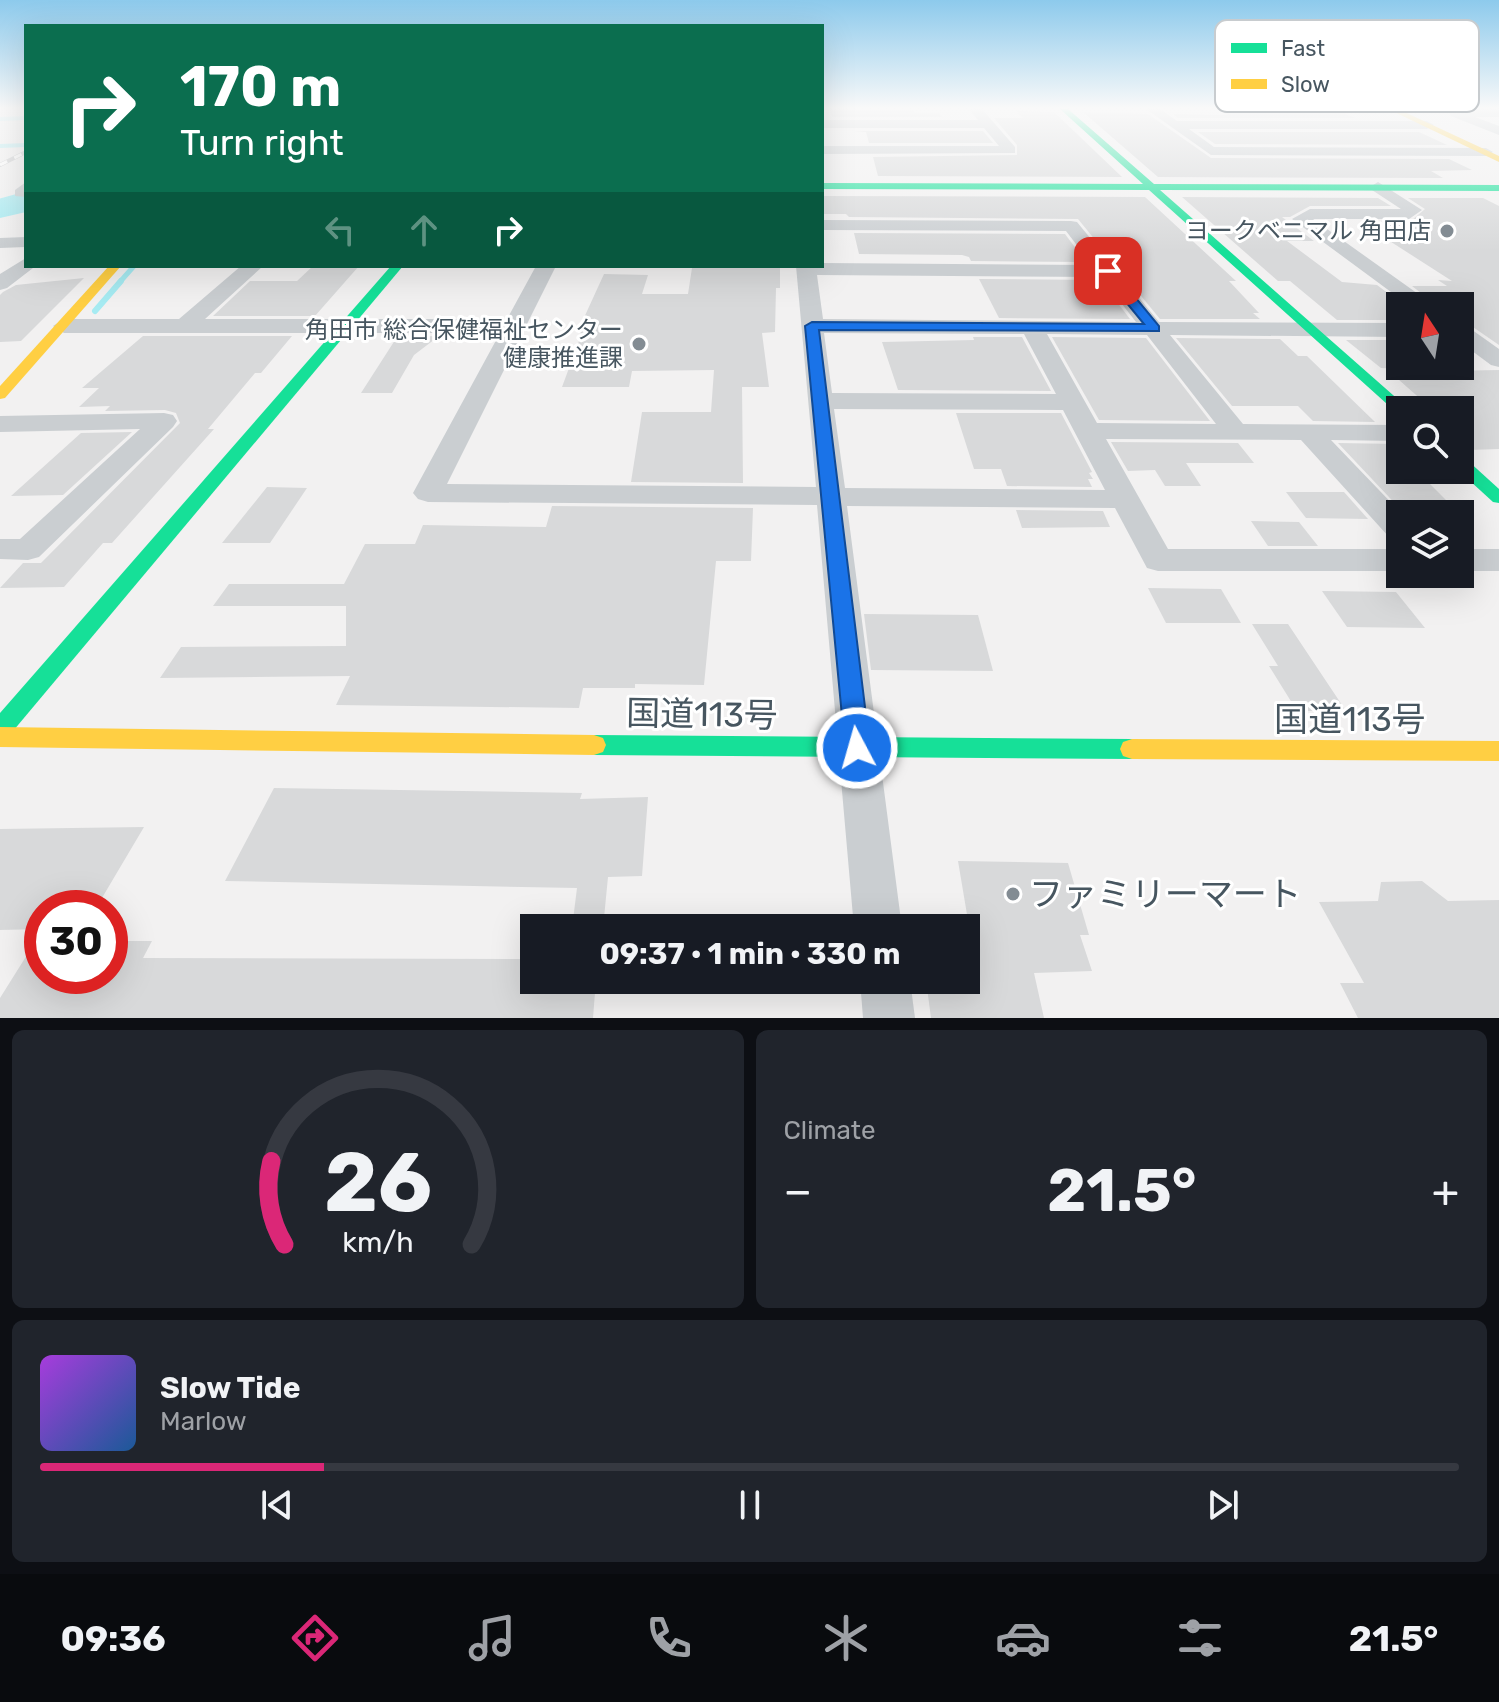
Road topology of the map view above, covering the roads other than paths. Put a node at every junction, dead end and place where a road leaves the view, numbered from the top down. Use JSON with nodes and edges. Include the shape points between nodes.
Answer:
{"nodes":[{"id":1,"x":1115,"y":157,"type":"edge"},
{"id":2,"x":824,"y":186,"type":"edge"},
{"id":3,"x":1148,"y":187,"type":"junction"},
{"id":4,"x":1378,"y":187,"type":"junction"},
{"id":5,"x":1499,"y":188,"type":"edge"},
{"id":6,"x":824,"y":225,"type":"edge"},
{"id":7,"x":24,"y":242,"type":"edge"},
{"id":8,"x":0,"y":243,"type":"edge"},
{"id":9,"x":24,"y":266,"type":"edge"},
{"id":10,"x":824,"y":267,"type":"edge"},
{"id":11,"x":113,"y":268,"type":"edge"},
{"id":12,"x":251,"y":268,"type":"edge"},
{"id":13,"x":395,"y":268,"type":"edge"},
{"id":14,"x":545,"y":268,"type":"edge"},
{"id":15,"x":806,"y":268,"type":"edge"},
{"id":16,"x":1108,"y":271,"type":"junction"},
{"id":17,"x":0,"y":284,"type":"edge"},
{"id":18,"x":1404,"y":292,"type":"edge"},
{"id":19,"x":186,"y":325,"type":"junction"},
{"id":20,"x":346,"y":325,"type":"junction"},
{"id":21,"x":64,"y":326,"type":"junction"},
{"id":22,"x":517,"y":326,"type":"junction"},
{"id":23,"x":812,"y":326,"type":"junction"},
{"id":24,"x":1032,"y":328,"type":"junction"},
{"id":25,"x":1154,"y":328,"type":"junction"},
{"id":26,"x":1312,"y":329,"type":"junction"},
{"id":27,"x":1386,"y":330,"type":"edge"},
{"id":28,"x":1474,"y":342,"type":"edge"},
{"id":29,"x":1499,"y":360,"type":"edge"},
{"id":30,"x":0,"y":395,"type":"edge"},
{"id":31,"x":1386,"y":396,"type":"edge"},
{"id":32,"x":820,"y":401,"type":"junction"},
{"id":33,"x":1072,"y":402,"type":"junction"},
{"id":34,"x":0,"y":424,"type":"edge"},
{"id":35,"x":1088,"y":431,"type":"junction"},
{"id":36,"x":1236,"y":432,"type":"junction"},
{"id":37,"x":1308,"y":432,"type":"junction"},
{"id":38,"x":1386,"y":433,"type":"edge"},
{"id":39,"x":1474,"y":476,"type":"edge"},
{"id":40,"x":830,"y":496,"type":"junction"},
{"id":41,"x":1499,"y":498,"type":"edge"},
{"id":42,"x":1125,"y":499,"type":"junction"},
{"id":43,"x":1386,"y":515,"type":"edge"},
{"id":44,"x":0,"y":549,"type":"edge"},
{"id":45,"x":1386,"y":560,"type":"edge"},
{"id":46,"x":1474,"y":560,"type":"edge"},
{"id":47,"x":1499,"y":560,"type":"edge"},
{"id":48,"x":0,"y":730,"type":"edge"},
{"id":49,"x":0,"y":737,"type":"edge"},
{"id":50,"x":857,"y":748,"type":"junction"},
{"id":51,"x":1499,"y":751,"type":"edge"},
{"id":52,"x":876,"y":914,"type":"edge"},
{"id":53,"x":886,"y":994,"type":"edge"},
{"id":54,"x":889,"y":1018,"type":"edge"}],
"edges":[{"from":1,"to":3,"type":"main road"},
{"from":2,"to":3,"type":"main road"},
{"from":3,"to":4,"type":"main road"},
{"from":3,"to":26,"type":"main road"},
{"from":4,"to":5,"type":"main road"},
{"from":4,"to":18,"type":"street","via":[[1414,210],[1310,214],[1301,219]]},
{"from":6,"to":16,"type":"street","via":[[1071,226]]},
{"from":7,"to":8,"type":"street"},
{"from":9,"to":17,"type":"street"},
{"from":10,"to":16,"type":"street"},
{"from":11,"to":21,"type":"main road"},
{"from":12,"to":19,"type":"street"},
{"from":13,"to":20,"type":"main road"},
{"from":14,"to":22,"type":"street"},
{"from":15,"to":23,"type":"street"},
{"from":16,"to":25,"type":"street"},
{"from":19,"to":20,"type":"street"},
{"from":19,"to":21,"type":"street"},
{"from":20,"to":22,"type":"street"},
{"from":20,"to":48,"type":"main road"},
{"from":21,"to":30,"type":"main road"},
{"from":22,"to":40,"type":"street","via":[[428,493]]},
{"from":23,"to":24,"type":"street"},
{"from":23,"to":32,"type":"street"},
{"from":24,"to":25,"type":"street"},
{"from":24,"to":33,"type":"street"},
{"from":25,"to":26,"type":"street"},
{"from":25,"to":36,"type":"street"},
{"from":26,"to":27,"type":"street"},
{"from":26,"to":31,"type":"main road"},
{"from":28,"to":29,"type":"street"},
{"from":32,"to":33,"type":"street"},
{"from":32,"to":40,"type":"street"},
{"from":33,"to":35,"type":"street"},
{"from":34,"to":44,"type":"street","via":[[164,421],[28,550]]},
{"from":35,"to":36,"type":"street"},
{"from":35,"to":42,"type":"street"},
{"from":36,"to":37,"type":"street"},
{"from":37,"to":38,"type":"street"},
{"from":37,"to":43,"type":"street"},
{"from":39,"to":41,"type":"main road"},
{"from":40,"to":42,"type":"street"},
{"from":40,"to":50,"type":"street"},
{"from":42,"to":45,"type":"street","via":[[1158,560]]},
{"from":46,"to":47,"type":"street"},
{"from":49,"to":50,"type":"main road","name":"国道113号"},
{"from":50,"to":51,"type":"main road","name":"国道113号"},
{"from":50,"to":52,"type":"street"},
{"from":53,"to":54,"type":"street"}]}
